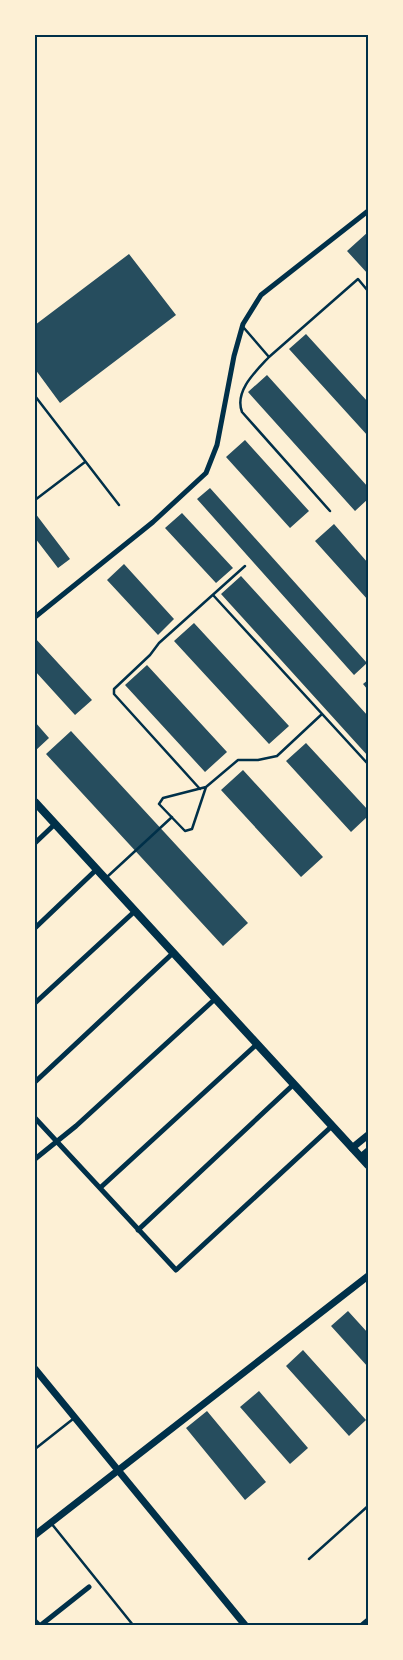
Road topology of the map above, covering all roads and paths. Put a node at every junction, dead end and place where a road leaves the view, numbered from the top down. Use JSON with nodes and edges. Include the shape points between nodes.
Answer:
{"nodes":[{"id":1,"x":368,"y":211,"type":"edge"},
{"id":2,"x":368,"y":290,"type":"edge"},
{"id":3,"x":242,"y":326,"type":"junction"},
{"id":4,"x":269,"y":357,"type":"junction"},
{"id":5,"x":35,"y":396,"type":"edge"},
{"id":6,"x":85,"y":462,"type":"junction"},
{"id":7,"x":35,"y":500,"type":"edge"},
{"id":8,"x":119,"y":505,"type":"dead end"},
{"id":9,"x":330,"y":511,"type":"dead end"},
{"id":10,"x":245,"y":566,"type":"dead end"},
{"id":11,"x":213,"y":595,"type":"junction"},
{"id":12,"x":35,"y":617,"type":"edge"},
{"id":13,"x":322,"y":714,"type":"junction"},
{"id":14,"x":368,"y":764,"type":"edge"},
{"id":15,"x":206,"y":787,"type":"junction"},
{"id":16,"x":200,"y":789,"type":"junction"},
{"id":17,"x":35,"y":802,"type":"edge"},
{"id":18,"x":172,"y":818,"type":"junction"},
{"id":19,"x":55,"y":824,"type":"junction"},
{"id":20,"x":35,"y":842,"type":"edge"},
{"id":21,"x":97,"y":869,"type":"junction"},
{"id":22,"x":105,"y":879,"type":"junction"},
{"id":23,"x":135,"y":911,"type":"junction"},
{"id":24,"x":35,"y":928,"type":"edge"},
{"id":25,"x":173,"y":953,"type":"junction"},
{"id":26,"x":215,"y":999,"type":"junction"},
{"id":27,"x":35,"y":1003,"type":"edge"},
{"id":28,"x":257,"y":1044,"type":"junction"},
{"id":29,"x":35,"y":1082,"type":"edge"},
{"id":30,"x":294,"y":1084,"type":"junction"},
{"id":31,"x":35,"y":1118,"type":"edge"},
{"id":32,"x":332,"y":1126,"type":"junction"},
{"id":33,"x":368,"y":1135,"type":"edge"},
{"id":34,"x":57,"y":1142,"type":"junction"},
{"id":35,"x":352,"y":1148,"type":"junction"},
{"id":36,"x":368,"y":1151,"type":"edge"},
{"id":37,"x":361,"y":1157,"type":"junction"},
{"id":38,"x":35,"y":1159,"type":"edge"},
{"id":39,"x":368,"y":1165,"type":"edge"},
{"id":40,"x":100,"y":1188,"type":"junction"},
{"id":41,"x":138,"y":1230,"type":"junction"},
{"id":42,"x":368,"y":1276,"type":"edge"},
{"id":43,"x":35,"y":1371,"type":"edge"},
{"id":44,"x":74,"y":1418,"type":"junction"},
{"id":45,"x":35,"y":1449,"type":"edge"},
{"id":46,"x":118,"y":1471,"type":"junction"},
{"id":47,"x":368,"y":1506,"type":"edge"},
{"id":48,"x":51,"y":1523,"type":"junction"},
{"id":49,"x":35,"y":1535,"type":"edge"},
{"id":50,"x":309,"y":1559,"type":"dead end"},
{"id":51,"x":89,"y":1587,"type":"dead end"},
{"id":52,"x":35,"y":1620,"type":"edge"},
{"id":53,"x":368,"y":1620,"type":"edge"},
{"id":54,"x":40,"y":1625,"type":"edge"},
{"id":55,"x":133,"y":1625,"type":"edge"},
{"id":56,"x":245,"y":1625,"type":"edge"},
{"id":57,"x":362,"y":1625,"type":"edge"}],
"edges":[{"from":1,"to":3,"type":"street","via":[[261,295]]},
{"from":2,"to":4,"type":"lane","via":[[358,279]]},
{"from":3,"to":4,"type":"lane"},
{"from":3,"to":12,"type":"street","via":[[217,445],[206,472],[153,522]]},
{"from":4,"to":9,"type":"lane","via":[[249,378],[240,401],[242,412]]},
{"from":5,"to":6,"type":"lane"},
{"from":6,"to":7,"type":"lane"},
{"from":6,"to":8,"type":"lane"},
{"from":10,"to":11,"type":"lane"},
{"from":11,"to":13,"type":"lane"},
{"from":11,"to":16,"type":"lane","via":[[159,643],[114,690],[114,694]]},
{"from":13,"to":14,"type":"lane"},
{"from":13,"to":15,"type":"lane","via":[[277,756],[238,760]]},
{"from":15,"to":16,"type":"lane"},
{"from":15,"to":18,"type":"lane","via":[[192,829],[184,831]]},
{"from":16,"to":18,"type":"lane","via":[[164,798],[159,804]]},
{"from":17,"to":19,"type":"main road"},
{"from":18,"to":22,"type":"lane"},
{"from":19,"to":20,"type":"street"},
{"from":19,"to":21,"type":"main road"},
{"from":21,"to":22,"type":"main road"},
{"from":21,"to":24,"type":"street"},
{"from":22,"to":23,"type":"main road"},
{"from":23,"to":25,"type":"main road"},
{"from":23,"to":27,"type":"street"},
{"from":25,"to":26,"type":"main road"},
{"from":25,"to":29,"type":"street"},
{"from":26,"to":28,"type":"main road"},
{"from":26,"to":34,"type":"street"},
{"from":28,"to":30,"type":"main road"},
{"from":28,"to":40,"type":"street"},
{"from":30,"to":32,"type":"main road"},
{"from":30,"to":41,"type":"street"},
{"from":31,"to":34,"type":"street"},
{"from":32,"to":35,"type":"main road"},
{"from":32,"to":41,"type":"street","via":[[176,1270]]},
{"from":33,"to":35,"type":"street"},
{"from":34,"to":38,"type":"street"},
{"from":34,"to":40,"type":"street"},
{"from":35,"to":37,"type":"main road"},
{"from":36,"to":37,"type":"street"},
{"from":37,"to":39,"type":"main road"},
{"from":40,"to":41,"type":"street"},
{"from":42,"to":46,"type":"street"},
{"from":43,"to":44,"type":"street"},
{"from":44,"to":45,"type":"lane"},
{"from":44,"to":46,"type":"street"},
{"from":46,"to":48,"type":"street"},
{"from":46,"to":56,"type":"street"},
{"from":47,"to":50,"type":"lane"},
{"from":48,"to":49,"type":"street"},
{"from":48,"to":55,"type":"lane"},
{"from":51,"to":54,"type":"street"},
{"from":52,"to":54,"type":"street"},
{"from":53,"to":57,"type":"street"}]}
